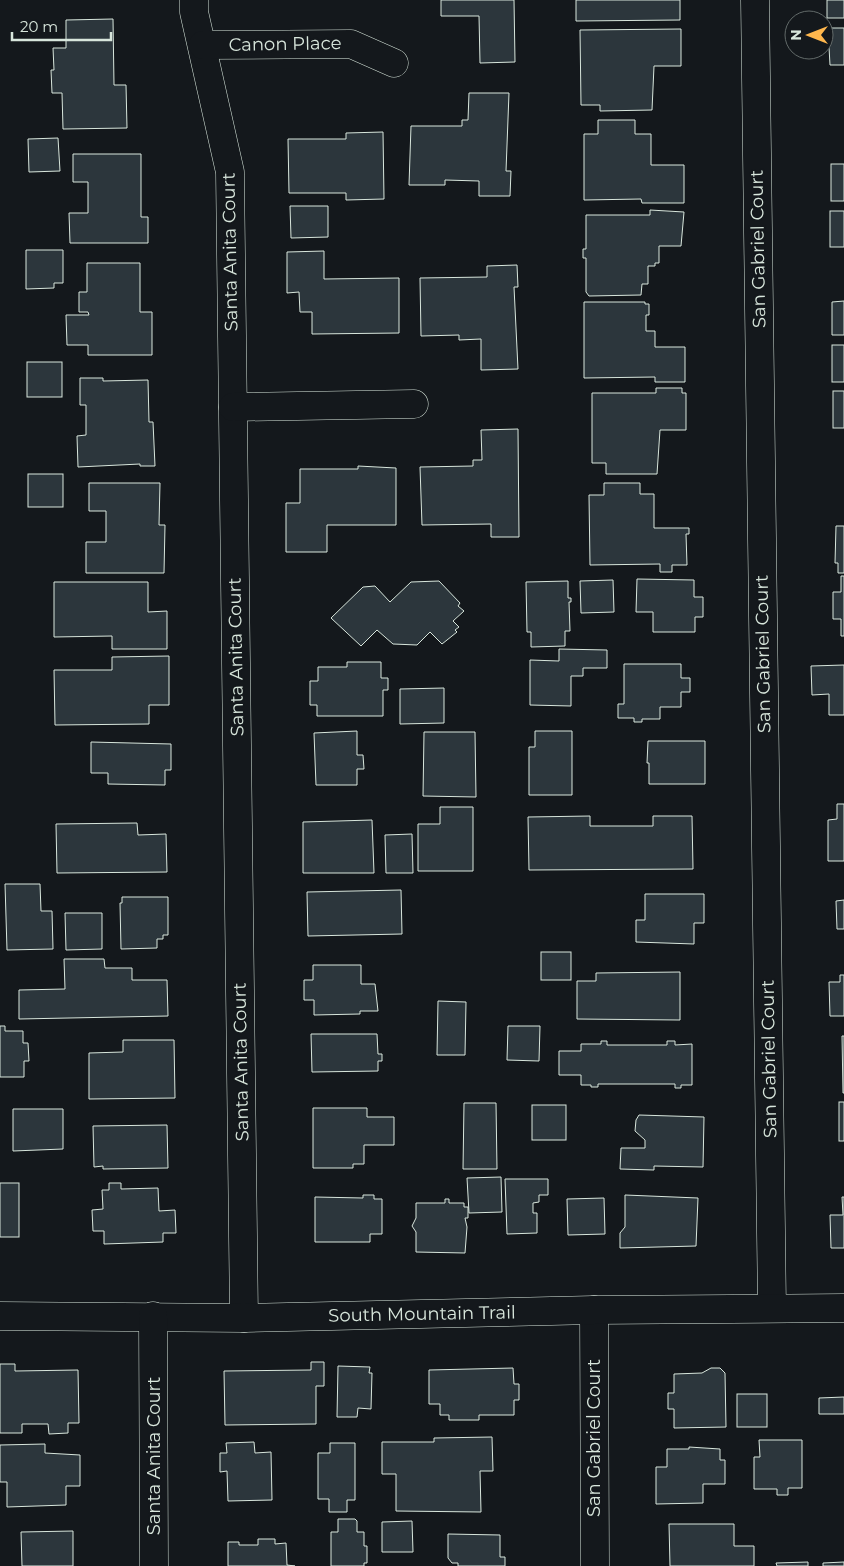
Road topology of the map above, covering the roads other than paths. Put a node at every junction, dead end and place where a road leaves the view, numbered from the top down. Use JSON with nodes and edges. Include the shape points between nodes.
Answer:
{"nodes":[{"id":1,"x":194,"y":0,"type":"edge"},
{"id":2,"x":755,"y":0,"type":"edge"},
{"id":3,"x":203,"y":45,"type":"junction"},
{"id":4,"x":394,"y":63,"type":"dead end"},
{"id":5,"x":414,"y":404,"type":"dead end"},
{"id":6,"x":233,"y":407,"type":"junction"},
{"id":7,"x":772,"y":1308,"type":"junction"},
{"id":8,"x":844,"y":1308,"type":"edge"},
{"id":9,"x":594,"y":1310,"type":"junction"},
{"id":10,"x":0,"y":1316,"type":"edge"},
{"id":11,"x":154,"y":1316,"type":"junction"},
{"id":12,"x":244,"y":1318,"type":"junction"},
{"id":13,"x":154,"y":1566,"type":"edge"},
{"id":14,"x":595,"y":1566,"type":"edge"}],
"edges":[{"from":1,"to":3,"type":"street","name":"Santa Anita Court"},
{"from":2,"to":7,"type":"street","name":"San Gabriel Court"},
{"from":3,"to":4,"type":"street","name":"Canon Place","via":[[351,44]]},
{"from":3,"to":6,"type":"street","name":"Santa Anita Court","via":[[230,172]]},
{"from":5,"to":6,"type":"street"},
{"from":6,"to":12,"type":"street","name":"Santa Anita Court"},
{"from":7,"to":8,"type":"street","name":"South Mountain Trail"},
{"from":7,"to":9,"type":"street","name":"South Mountain Trail"},
{"from":9,"to":12,"type":"street","name":"South Mountain Trail"},
{"from":9,"to":14,"type":"street","name":"San Gabriel Court"},
{"from":10,"to":11,"type":"street","name":"South Mountain Trail"},
{"from":11,"to":12,"type":"street","name":"South Mountain Trail"},
{"from":11,"to":13,"type":"street","name":"Santa Anita Court"}]}
